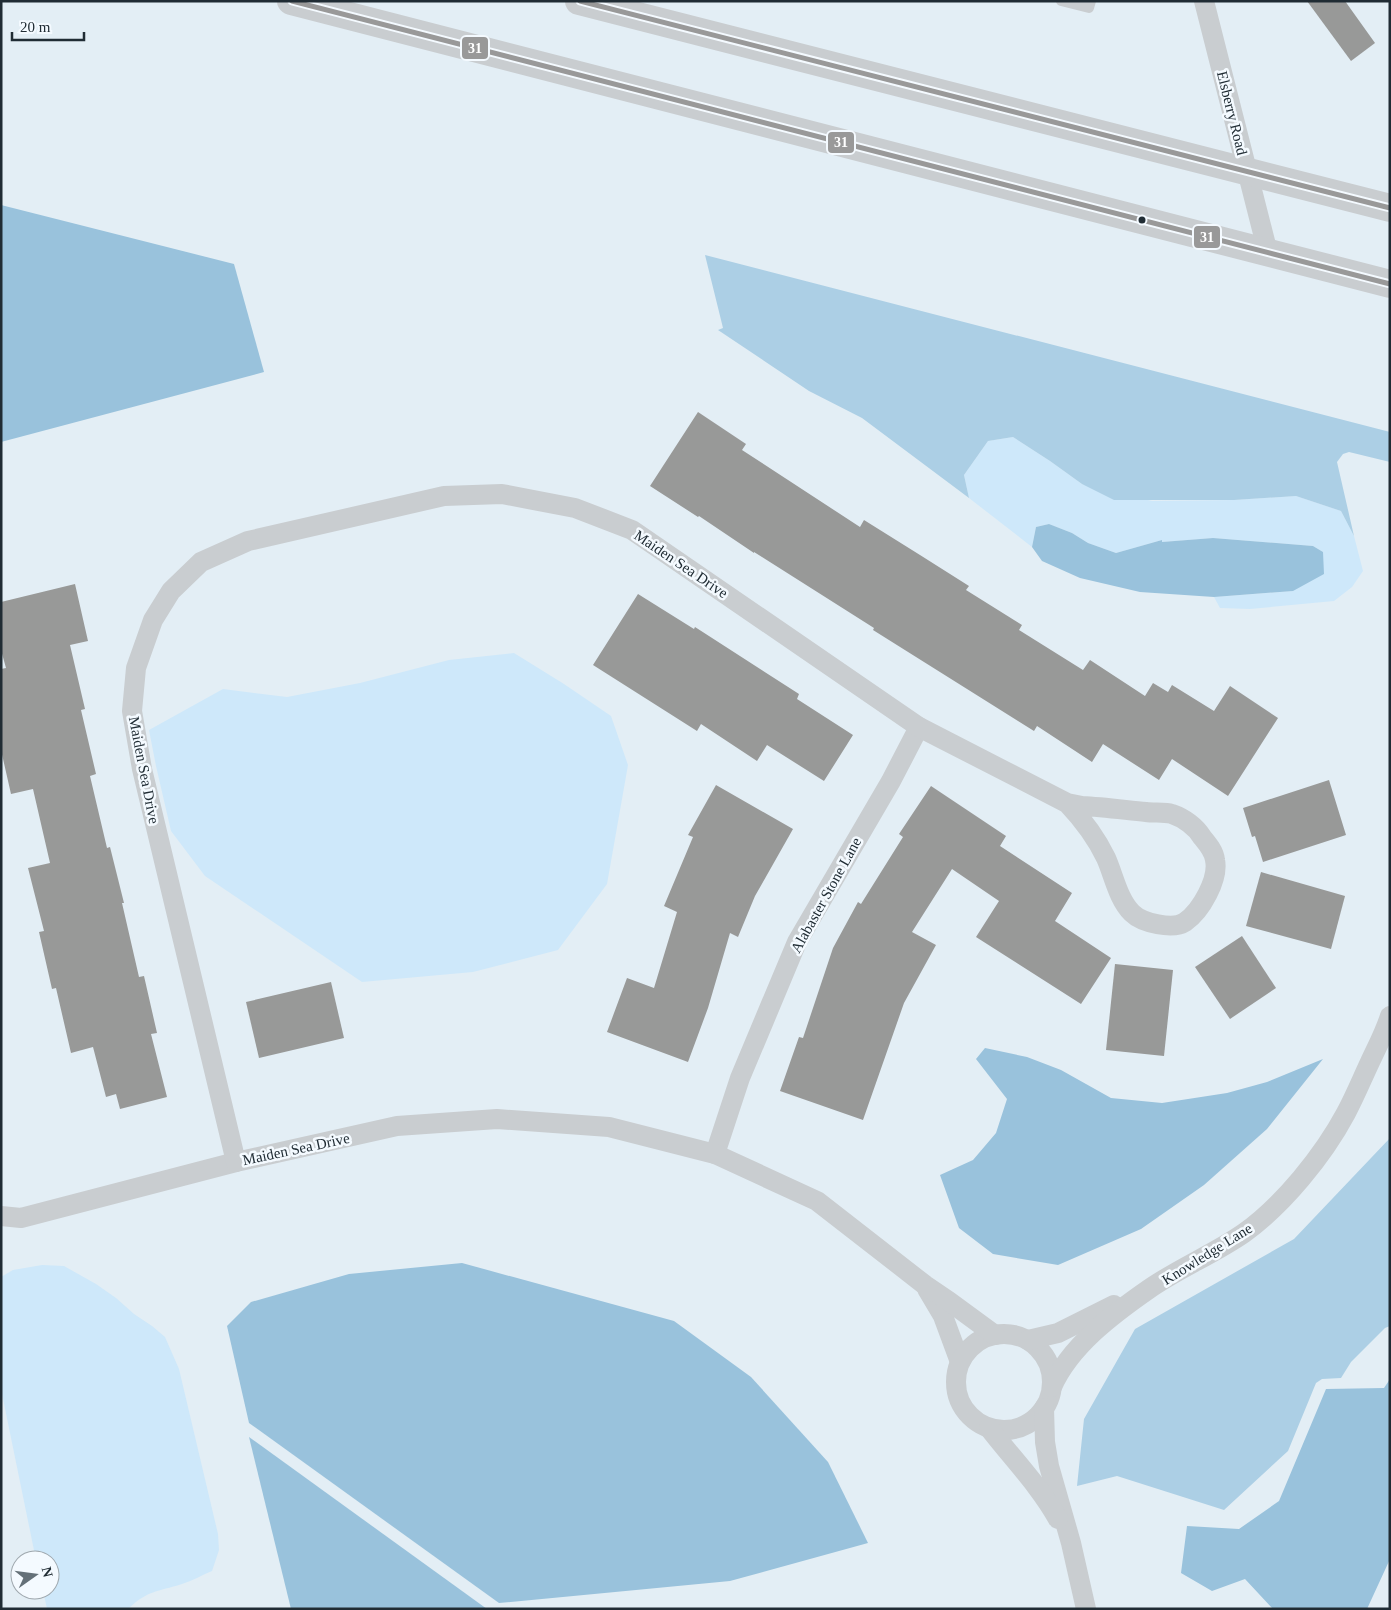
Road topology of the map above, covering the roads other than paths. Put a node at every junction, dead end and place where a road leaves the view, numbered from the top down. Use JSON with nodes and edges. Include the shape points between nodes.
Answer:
{"nodes":[{"id":1,"x":291,"y":1,"type":"edge"},
{"id":2,"x":580,"y":1,"type":"edge"},
{"id":3,"x":1061,"y":1,"type":"edge"},
{"id":4,"x":1091,"y":1,"type":"edge"},
{"id":5,"x":1204,"y":1,"type":"edge"},
{"id":6,"x":353,"y":9,"type":"edge"},
{"id":7,"x":1248,"y":173,"type":"junction"},
{"id":8,"x":1390,"y":208,"type":"edge"},
{"id":9,"x":1268,"y":253,"type":"junction"},
{"id":10,"x":1390,"y":284,"type":"edge"},
{"id":11,"x":919,"y":727,"type":"junction"},
{"id":12,"x":1068,"y":803,"type":"junction"},
{"id":13,"x":1390,"y":1016,"type":"edge"},
{"id":14,"x":715,"y":1154,"type":"junction"},
{"id":15,"x":236,"y":1162,"type":"junction"},
{"id":16,"x":1,"y":1216,"type":"edge"},
{"id":17,"x":925,"y":1285,"type":"junction"},
{"id":18,"x":1150,"y":1289,"type":"junction"},
{"id":19,"x":995,"y":1334,"type":"junction"},
{"id":20,"x":1028,"y":1340,"type":"junction"},
{"id":21,"x":960,"y":1362,"type":"junction"},
{"id":22,"x":1052,"y":1387,"type":"junction"},
{"id":23,"x":1044,"y":1408,"type":"junction"},
{"id":24,"x":988,"y":1428,"type":"junction"},
{"id":25,"x":1070,"y":1542,"type":"junction"},
{"id":26,"x":1086,"y":1609,"type":"edge"}],
"edges":[{"from":1,"to":6,"type":"main road"},
{"from":2,"to":7,"type":"main road"},
{"from":3,"to":4,"type":"lane","via":[[1089,8]]},
{"from":5,"to":7,"type":"street","name":"Elsberry Road"},
{"from":6,"to":9,"type":"main road"},
{"from":7,"to":8,"type":"main road"},
{"from":7,"to":9,"type":"street","name":"Elsberry Road"},
{"from":9,"to":10,"type":"main road"},
{"from":11,"to":12,"type":"street","name":"Maiden Sea Drive"},
{"from":11,"to":14,"type":"street","name":"Alabaster Stone Lane","via":[[797,942],[740,1078]]},
{"from":11,"to":15,"type":"street","name":"Maiden Sea Drive","via":[[632,530],[575,508],[502,494],[444,496],[248,541],[201,562],[171,591],[153,620],[136,668],[132,710],[142,769]]},
{"from":12,"to":12,"type":"street","via":[[1097,840],[1123,901],[1132,914],[1153,924],[1172,925],[1184,923],[1191,916],[1208,894],[1216,870],[1215,858],[1199,832],[1172,814]]},
{"from":13,"to":18,"type":"street","name":"Knowledge Lane","via":[[1346,1114],[1298,1183],[1242,1234]]},
{"from":14,"to":15,"type":"street","name":"Maiden Sea Drive","via":[[609,1127],[497,1119],[397,1126]]},
{"from":14,"to":17,"type":"street","name":"Maiden Sea Drive","via":[[817,1201]]},
{"from":15,"to":16,"type":"street","via":[[21,1218]]},
{"from":17,"to":19,"type":"street","name":"Maiden Sea Drive"},
{"from":17,"to":21,"type":"street","via":[[943,1316]]},
{"from":18,"to":20,"type":"street","name":"Knowledge Lane","via":[[1058,1333]]},
{"from":18,"to":22,"type":"street","name":"Knowledge Lane","via":[[1102,1325],[1073,1353]]},
{"from":19,"to":20,"type":"street"},
{"from":19,"to":21,"type":"street","via":[[969,1349]]},
{"from":20,"to":22,"type":"street","via":[[1047,1360]]},
{"from":21,"to":24,"type":"street","via":[[956,1377],[957,1393],[974,1420]]},
{"from":22,"to":23,"type":"street"},
{"from":23,"to":24,"type":"street","via":[[1026,1426],[1014,1430]]},
{"from":23,"to":25,"type":"street","via":[[1049,1466]]},
{"from":24,"to":25,"type":"street","via":[[1043,1494]]},
{"from":25,"to":26,"type":"street"}]}
